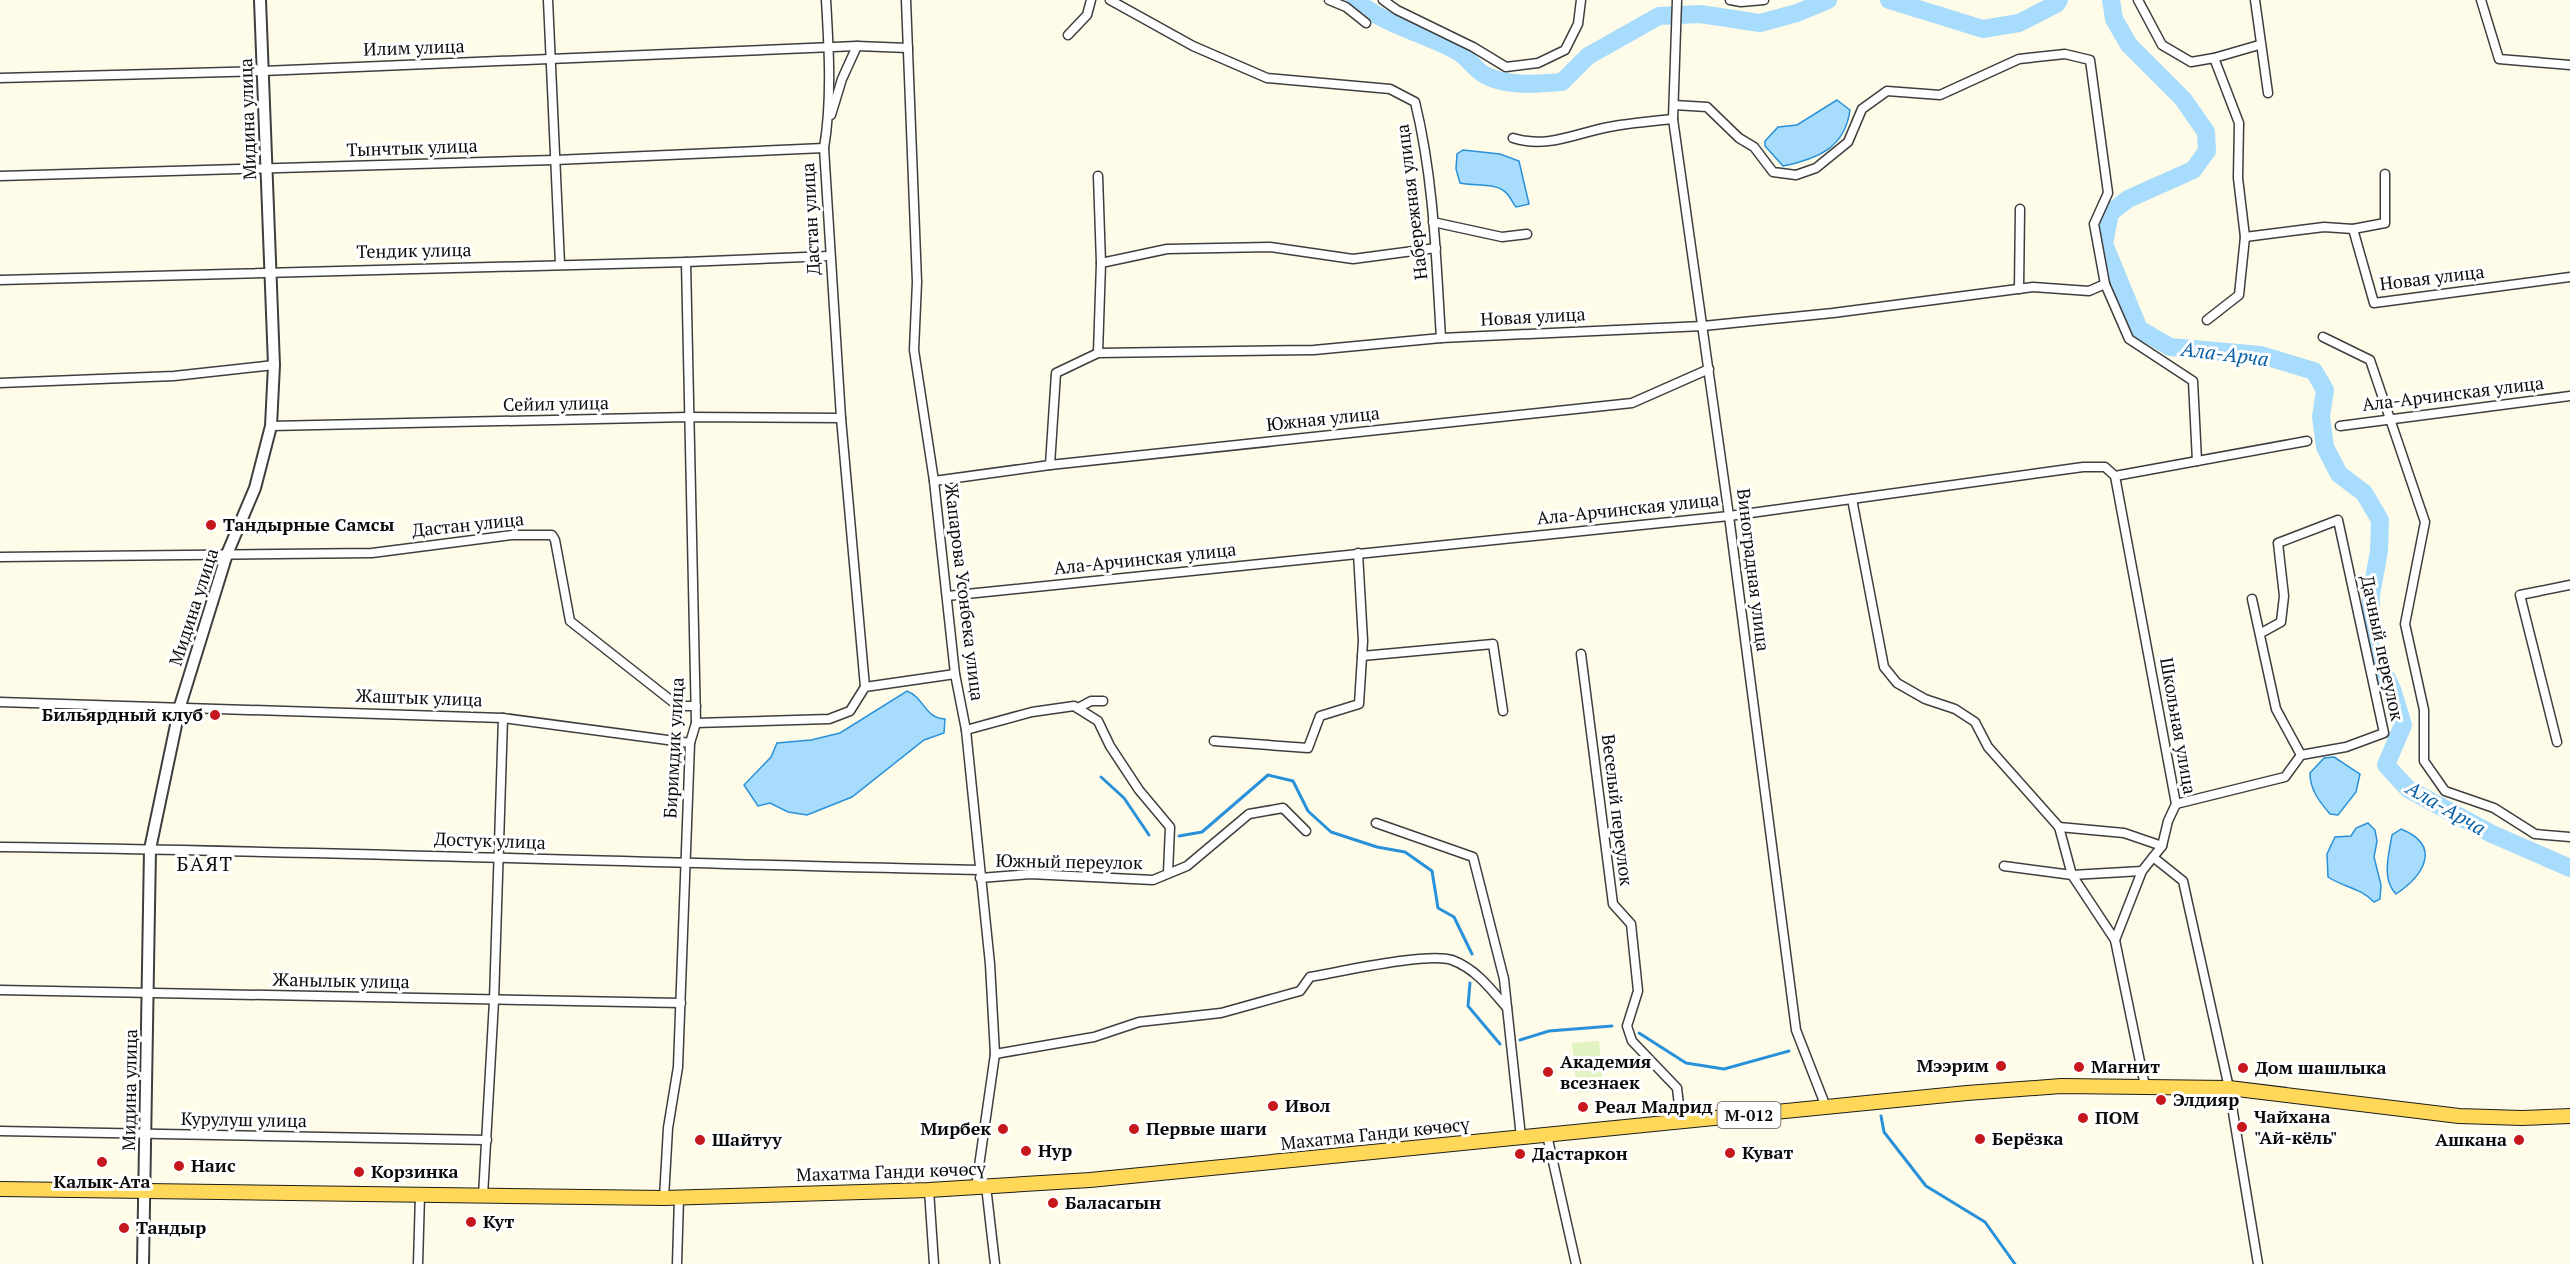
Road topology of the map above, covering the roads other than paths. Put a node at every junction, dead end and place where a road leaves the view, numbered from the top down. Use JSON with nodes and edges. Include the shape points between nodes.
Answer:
{"nodes":[{"id":1,"x":260,"y":0,"type":"edge"},
{"id":2,"x":548,"y":0,"type":"edge"},
{"id":3,"x":826,"y":0,"type":"edge"},
{"id":4,"x":906,"y":0,"type":"edge"},
{"id":5,"x":1091,"y":0,"type":"edge"},
{"id":6,"x":1110,"y":0,"type":"edge"},
{"id":7,"x":1329,"y":0,"type":"edge"},
{"id":8,"x":1383,"y":0,"type":"edge"},
{"id":9,"x":1581,"y":0,"type":"edge"},
{"id":10,"x":1730,"y":0,"type":"edge"},
{"id":11,"x":1762,"y":0,"type":"edge"},
{"id":12,"x":2138,"y":0,"type":"edge"},
{"id":13,"x":2255,"y":0,"type":"edge"},
{"id":14,"x":2481,"y":0,"type":"edge"},
{"id":15,"x":1676,"y":3,"type":"edge"},
{"id":16,"x":1366,"y":22,"type":"dead end"},
{"id":17,"x":1068,"y":35,"type":"dead end"},
{"id":18,"x":2259,"y":45,"type":"junction"},
{"id":19,"x":857,"y":46,"type":"junction"},
{"id":20,"x":829,"y":48,"type":"junction"},
{"id":21,"x":908,"y":48,"type":"junction"},
{"id":22,"x":2214,"y":58,"type":"junction"},
{"id":23,"x":550,"y":59,"type":"junction"},
{"id":24,"x":2570,"y":64,"type":"edge"},
{"id":25,"x":263,"y":71,"type":"junction"},
{"id":26,"x":0,"y":78,"type":"edge"},
{"id":27,"x":2268,"y":93,"type":"dead end"},
{"id":28,"x":1674,"y":105,"type":"junction"},
{"id":29,"x":1674,"y":118,"type":"junction"},
{"id":30,"x":827,"y":132,"type":"junction"},
{"id":31,"x":1514,"y":138,"type":"dead end"},
{"id":32,"x":824,"y":148,"type":"junction"},
{"id":33,"x":555,"y":160,"type":"junction"},
{"id":34,"x":266,"y":169,"type":"junction"},
{"id":35,"x":2385,"y":174,"type":"dead end"},
{"id":36,"x":0,"y":176,"type":"edge"},
{"id":37,"x":1098,"y":176,"type":"dead end"},
{"id":38,"x":2020,"y":209,"type":"dead end"},
{"id":39,"x":1433,"y":222,"type":"junction"},
{"id":40,"x":2353,"y":229,"type":"junction"},
{"id":41,"x":1527,"y":234,"type":"dead end"},
{"id":42,"x":2245,"y":237,"type":"junction"},
{"id":43,"x":1436,"y":248,"type":"junction"},
{"id":44,"x":830,"y":256,"type":"junction"},
{"id":45,"x":686,"y":262,"type":"junction"},
{"id":46,"x":1101,"y":263,"type":"junction"},
{"id":47,"x":560,"y":264,"type":"junction"},
{"id":48,"x":270,"y":271,"type":"junction"},
{"id":49,"x":2570,"y":277,"type":"edge"},
{"id":50,"x":0,"y":280,"type":"edge"},
{"id":51,"x":2105,"y":284,"type":"junction"},
{"id":52,"x":2019,"y":289,"type":"junction"},
{"id":53,"x":2207,"y":320,"type":"dead end"},
{"id":54,"x":1703,"y":326,"type":"junction"},
{"id":55,"x":2324,"y":337,"type":"dead end"},
{"id":56,"x":1441,"y":338,"type":"junction"},
{"id":57,"x":1098,"y":353,"type":"junction"},
{"id":58,"x":274,"y":365,"type":"junction"},
{"id":59,"x":1709,"y":369,"type":"junction"},
{"id":60,"x":0,"y":383,"type":"edge"},
{"id":61,"x":2570,"y":396,"type":"edge"},
{"id":62,"x":688,"y":417,"type":"junction"},
{"id":63,"x":841,"y":418,"type":"junction"},
{"id":64,"x":2390,"y":418,"type":"junction"},
{"id":65,"x":271,"y":426,"type":"junction"},
{"id":66,"x":2340,"y":426,"type":"dead end"},
{"id":67,"x":2307,"y":441,"type":"dead end"},
{"id":68,"x":2197,"y":461,"type":"junction"},
{"id":69,"x":1050,"y":465,"type":"junction"},
{"id":70,"x":2115,"y":476,"type":"junction"},
{"id":71,"x":934,"y":481,"type":"junction"},
{"id":72,"x":1852,"y":499,"type":"junction"},
{"id":73,"x":1729,"y":516,"type":"junction"},
{"id":74,"x":1358,"y":553,"type":"junction"},
{"id":75,"x":227,"y":554,"type":"junction"},
{"id":76,"x":0,"y":556,"type":"edge"},
{"id":77,"x":2570,"y":585,"type":"edge"},
{"id":78,"x":947,"y":596,"type":"junction"},
{"id":79,"x":2253,"y":599,"type":"dead end"},
{"id":80,"x":2261,"y":633,"type":"junction"},
{"id":81,"x":1581,"y":654,"type":"dead end"},
{"id":82,"x":1362,"y":656,"type":"junction"},
{"id":83,"x":955,"y":674,"type":"junction"},
{"id":84,"x":865,"y":687,"type":"junction"},
{"id":85,"x":1103,"y":701,"type":"dead end"},
{"id":86,"x":0,"y":702,"type":"edge"},
{"id":87,"x":180,"y":706,"type":"junction"},
{"id":88,"x":696,"y":706,"type":"junction"},
{"id":89,"x":1077,"y":708,"type":"junction"},
{"id":90,"x":1503,"y":711,"type":"dead end"},
{"id":91,"x":502,"y":718,"type":"junction"},
{"id":92,"x":696,"y":723,"type":"junction"},
{"id":93,"x":966,"y":730,"type":"junction"},
{"id":94,"x":1214,"y":741,"type":"dead end"},
{"id":95,"x":2557,"y":742,"type":"dead end"},
{"id":96,"x":690,"y":743,"type":"junction"},
{"id":97,"x":2301,"y":755,"type":"junction"},
{"id":98,"x":2176,"y":804,"type":"junction"},
{"id":99,"x":1376,"y":823,"type":"dead end"},
{"id":100,"x":2060,"y":827,"type":"junction"},
{"id":101,"x":1306,"y":831,"type":"dead end"},
{"id":102,"x":2570,"y":837,"type":"edge"},
{"id":103,"x":2162,"y":846,"type":"junction"},
{"id":104,"x":0,"y":847,"type":"edge"},
{"id":105,"x":150,"y":849,"type":"junction"},
{"id":106,"x":498,"y":857,"type":"junction"},
{"id":107,"x":2153,"y":857,"type":"junction"},
{"id":108,"x":685,"y":864,"type":"junction"},
{"id":109,"x":2004,"y":866,"type":"dead end"},
{"id":110,"x":2142,"y":871,"type":"junction"},
{"id":111,"x":1168,"y":873,"type":"junction"},
{"id":112,"x":979,"y":874,"type":"junction"},
{"id":113,"x":2072,"y":876,"type":"junction"},
{"id":114,"x":2115,"y":940,"type":"junction"},
{"id":115,"x":0,"y":990,"type":"edge"},
{"id":116,"x":148,"y":993,"type":"junction"},
{"id":117,"x":494,"y":1001,"type":"junction"},
{"id":118,"x":681,"y":1003,"type":"junction"},
{"id":119,"x":1507,"y":1008,"type":"junction"},
{"id":120,"x":995,"y":1054,"type":"junction"},
{"id":121,"x":2145,"y":1086,"type":"junction"},
{"id":122,"x":2229,"y":1088,"type":"junction"},
{"id":123,"x":1826,"y":1107,"type":"junction"},
{"id":124,"x":2570,"y":1116,"type":"edge"},
{"id":125,"x":1681,"y":1122,"type":"junction"},
{"id":126,"x":0,"y":1131,"type":"edge"},
{"id":127,"x":146,"y":1135,"type":"junction"},
{"id":128,"x":1547,"y":1135,"type":"junction"},
{"id":129,"x":1521,"y":1137,"type":"junction"},
{"id":130,"x":487,"y":1140,"type":"junction"},
{"id":131,"x":981,"y":1187,"type":"junction"},
{"id":132,"x":0,"y":1189,"type":"edge"},
{"id":133,"x":929,"y":1190,"type":"junction"},
{"id":134,"x":145,"y":1191,"type":"junction"},
{"id":135,"x":420,"y":1195,"type":"junction"},
{"id":136,"x":483,"y":1196,"type":"junction"},
{"id":137,"x":664,"y":1198,"type":"junction"},
{"id":138,"x":679,"y":1198,"type":"junction"},
{"id":139,"x":143,"y":1264,"type":"edge"},
{"id":140,"x":418,"y":1264,"type":"edge"},
{"id":141,"x":677,"y":1264,"type":"edge"},
{"id":142,"x":934,"y":1264,"type":"edge"},
{"id":143,"x":995,"y":1264,"type":"edge"},
{"id":144,"x":1576,"y":1264,"type":"edge"},
{"id":145,"x":2258,"y":1264,"type":"edge"}],
"edges":[{"from":1,"to":25,"type":"street","name":"Мидина улица"},
{"from":2,"to":23,"type":"street"},
{"from":3,"to":20,"type":"street","name":"Дастан улица"},
{"from":4,"to":21,"type":"street","name":"Жапарова Усонбека улица"},
{"from":5,"to":17,"type":"street","via":[[1087,15]]},
{"from":6,"to":39,"type":"street","name":"Набережная улица","via":[[1193,46],[1267,78],[1390,89],[1415,102],[1425,140]]},
{"from":7,"to":16,"type":"street"},
{"from":8,"to":9,"type":"street","via":[[1506,67],[1538,63],[1565,50],[1578,24]]},
{"from":10,"to":11,"type":"street"},
{"from":12,"to":22,"type":"street","via":[[2163,45],[2191,63]]},
{"from":13,"to":18,"type":"street"},
{"from":14,"to":24,"type":"street","via":[[2499,59]]},
{"from":15,"to":28,"type":"street","name":"Виноградная улица"},
{"from":18,"to":22,"type":"street"},
{"from":18,"to":27,"type":"street"},
{"from":19,"to":20,"type":"street","name":"Илим улица"},
{"from":19,"to":21,"type":"street","name":"Илим улица"},
{"from":19,"to":30,"type":"street","via":[[835,97]]},
{"from":20,"to":23,"type":"street","name":"Илим улица"},
{"from":20,"to":30,"type":"street","name":"Дастан улица"},
{"from":21,"to":71,"type":"street","name":"Жапарова Усонбека улица","via":[[917,282],[914,350]]},
{"from":22,"to":42,"type":"street","via":[[2239,123],[2238,178]]},
{"from":23,"to":25,"type":"street","name":"Илим улица"},
{"from":23,"to":33,"type":"street"},
{"from":25,"to":26,"type":"street","name":"Илим улица"},
{"from":25,"to":34,"type":"street","name":"Мидина улица"},
{"from":28,"to":29,"type":"street","name":"Виноградная улица"},
{"from":28,"to":51,"type":"street","via":[[1707,107],[1754,147],[1773,172],[1796,175],[1816,168],[1848,142],[1862,109],[1887,91],[1940,95],[2019,60],[2065,54],[2090,60],[2108,194],[2094,224]]},
{"from":29,"to":31,"type":"street","via":[[1607,127],[1530,144]]},
{"from":29,"to":54,"type":"street","name":"Виноградная улица"},
{"from":30,"to":32,"type":"street","name":"Дастан улица"},
{"from":32,"to":33,"type":"street","name":"Тынчтык улица"},
{"from":32,"to":44,"type":"street","name":"Дастан улица"},
{"from":33,"to":34,"type":"street","name":"Тынчтык улица"},
{"from":33,"to":47,"type":"street"},
{"from":34,"to":36,"type":"street","name":"Тынчтык улица"},
{"from":34,"to":48,"type":"street","name":"Мидина улица"},
{"from":35,"to":40,"type":"street","via":[[2385,223]]},
{"from":37,"to":46,"type":"street"},
{"from":38,"to":52,"type":"street"},
{"from":39,"to":41,"type":"street","via":[[1502,237]]},
{"from":39,"to":43,"type":"street","name":"Набережная улица"},
{"from":40,"to":42,"type":"street","via":[[2324,227]]},
{"from":40,"to":49,"type":"street","name":"Новая улица","via":[[2374,303]]},
{"from":42,"to":53,"type":"street","via":[[2239,295]]},
{"from":43,"to":46,"type":"street","via":[[1353,260],[1270,247],[1167,249]]},
{"from":43,"to":56,"type":"street","name":"Набережная улица"},
{"from":44,"to":45,"type":"street","name":"Тендик улица"},
{"from":44,"to":63,"type":"street","name":"Дастан улица"},
{"from":45,"to":47,"type":"street","name":"Тендик улица"},
{"from":45,"to":62,"type":"street","name":"Биримдик улица"},
{"from":46,"to":57,"type":"street"},
{"from":47,"to":48,"type":"street","name":"Тендик улица"},
{"from":48,"to":50,"type":"street","name":"Тендик улица"},
{"from":48,"to":58,"type":"street","name":"Мидина улица"},
{"from":51,"to":52,"type":"street","name":"Новая улица","via":[[2090,291]]},
{"from":51,"to":68,"type":"street","via":[[2129,339],[2193,381]]},
{"from":52,"to":54,"type":"street","name":"Новая улица"},
{"from":54,"to":56,"type":"street","name":"Новая улица"},
{"from":54,"to":59,"type":"street","name":"Виноградная улица"},
{"from":55,"to":64,"type":"street","via":[[2370,360]]},
{"from":56,"to":57,"type":"street","name":"Новая улица","via":[[1314,350]]},
{"from":57,"to":69,"type":"street","name":"Новая улица","via":[[1056,373]]},
{"from":58,"to":60,"type":"street","via":[[174,376]]},
{"from":58,"to":65,"type":"street","name":"Мидина улица"},
{"from":59,"to":69,"type":"street","name":"Южная улица","via":[[1632,403]]},
{"from":59,"to":73,"type":"street","name":"Виноградная улица"},
{"from":61,"to":64,"type":"street","name":"Ала-Арчинская улица"},
{"from":62,"to":63,"type":"street","name":"Сейил улица"},
{"from":62,"to":65,"type":"street","name":"Сейил улица"},
{"from":62,"to":88,"type":"street","name":"Биримдик улица"},
{"from":63,"to":84,"type":"street","name":"Дастан улица"},
{"from":64,"to":66,"type":"street","name":"Ала-Арчинская улица"},
{"from":64,"to":102,"type":"street","via":[[2425,522],[2405,624],[2424,710],[2424,761],[2445,791],[2494,808],[2535,834]]},
{"from":65,"to":75,"type":"street","name":"Мидина улица","via":[[255,488]]},
{"from":67,"to":68,"type":"street","name":"Ала-Арчинская улица"},
{"from":68,"to":70,"type":"street","name":"Ала-Арчинская улица"},
{"from":69,"to":71,"type":"street","name":"Южная улица"},
{"from":70,"to":72,"type":"street","name":"Ала-Арчинская улица","via":[[2104,467],[2083,467]]},
{"from":70,"to":98,"type":"street","name":"Школьная улица"},
{"from":71,"to":78,"type":"street","name":"Жапарова Усонбека улица"},
{"from":72,"to":73,"type":"street","name":"Ала-Арчинская улица"},
{"from":72,"to":100,"type":"street","via":[[1884,667],[1897,683],[1975,722],[1988,747]]},
{"from":73,"to":74,"type":"street","name":"Ала-Арчинская улица"},
{"from":73,"to":123,"type":"street","name":"Виноградная улица","via":[[1796,1030]]},
{"from":74,"to":78,"type":"street","name":"Ала-Арчинская улица"},
{"from":74,"to":82,"type":"street"},
{"from":75,"to":76,"type":"street","name":"Дастан улица"},
{"from":75,"to":87,"type":"street","name":"Мидина улица"},
{"from":75,"to":88,"type":"street","name":"Дастан улица","via":[[372,553],[512,535],[552,535],[570,621],[678,706]]},
{"from":77,"to":95,"type":"street","via":[[2520,595]]},
{"from":78,"to":83,"type":"street","name":"Жапарова Усонбека улица"},
{"from":79,"to":80,"type":"street"},
{"from":80,"to":97,"type":"street","via":[[2276,709]]},
{"from":80,"to":97,"type":"street","name":"Дачный переулок","via":[[2281,622],[2284,596],[2278,543],[2338,520],[2384,733],[2346,747]]},
{"from":81,"to":125,"type":"street","name":"Веселый переулок","via":[[1612,904],[1630,924],[1638,991],[1627,1026],[1632,1041],[1677,1088]]},
{"from":82,"to":90,"type":"street","via":[[1493,644]]},
{"from":82,"to":94,"type":"street","via":[[1359,704],[1320,716],[1308,748]]},
{"from":83,"to":84,"type":"street"},
{"from":83,"to":93,"type":"street","name":"Жапарова Усонбека улица"},
{"from":84,"to":92,"type":"street","via":[[850,711],[829,719]]},
{"from":85,"to":89,"type":"street","via":[[1091,701]]},
{"from":86,"to":87,"type":"street","name":"Жаштык улица"},
{"from":87,"to":91,"type":"street","name":"Жаштык улица"},
{"from":87,"to":105,"type":"street","name":"Мидина улица"},
{"from":88,"to":92,"type":"street","name":"Биримдик улица"},
{"from":89,"to":93,"type":"street","via":[[1032,712]]},
{"from":89,"to":111,"type":"street","via":[[1098,721],[1139,790],[1170,827]]},
{"from":91,"to":96,"type":"street"},
{"from":91,"to":106,"type":"street","name":"Жаштык улица"},
{"from":92,"to":96,"type":"street","name":"Биримдик улица"},
{"from":93,"to":112,"type":"street","name":"Жапарова Усонбека улица"},
{"from":96,"to":108,"type":"street","name":"Биримдик улица"},
{"from":97,"to":98,"type":"street","via":[[2285,777]]},
{"from":98,"to":103,"type":"street","name":"Школьная улица"},
{"from":99,"to":119,"type":"street","via":[[1473,857],[1504,979]]},
{"from":100,"to":103,"type":"street","via":[[2124,833]]},
{"from":100,"to":113,"type":"street"},
{"from":101,"to":111,"type":"street","name":"Южный переулок","via":[[1283,808],[1249,814],[1187,866]]},
{"from":103,"to":107,"type":"street","name":"Школьная улица"},
{"from":104,"to":105,"type":"street","name":"Достук улица"},
{"from":105,"to":106,"type":"street","name":"Достук улица"},
{"from":105,"to":116,"type":"street","name":"Мидина улица"},
{"from":106,"to":108,"type":"street","name":"Достук улица"},
{"from":106,"to":117,"type":"street","name":"Жаштык улица"},
{"from":107,"to":110,"type":"street","name":"Школьная улица"},
{"from":107,"to":122,"type":"street","via":[[2183,881]]},
{"from":108,"to":112,"type":"street","name":"Достук улица"},
{"from":108,"to":118,"type":"street","name":"Биримдик улица"},
{"from":109,"to":113,"type":"street"},
{"from":110,"to":113,"type":"street"},
{"from":110,"to":114,"type":"street","name":"Школьная улица"},
{"from":111,"to":112,"type":"street","name":"Южный переулок","via":[[1153,880]]},
{"from":112,"to":120,"type":"street","name":"Жапарова Усонбека улица"},
{"from":113,"to":114,"type":"street"},
{"from":114,"to":121,"type":"street"},
{"from":115,"to":116,"type":"street","name":"Жанылык улица"},
{"from":116,"to":117,"type":"street","name":"Жанылык улица"},
{"from":116,"to":127,"type":"street","name":"Мидина улица"},
{"from":117,"to":118,"type":"street","name":"Жанылык улица"},
{"from":117,"to":130,"type":"street","name":"Жаштык улица"},
{"from":118,"to":137,"type":"street","name":"Биримдик улица"},
{"from":119,"to":120,"type":"street","via":[[1479,975],[1451,959],[1415,960],[1310,977],[1300,992],[1221,1013],[1139,1022],[1094,1037]]},
{"from":119,"to":129,"type":"street"},
{"from":120,"to":131,"type":"street","name":"Жапарова Усонбека улица"},
{"from":121,"to":122,"type":"main road","name":"Махатма Ганди көчөсү","number":"М-012"},
{"from":121,"to":123,"type":"main road","name":"Махатма Ганди көчөсү","number":"М-012","via":[[2061,1086]]},
{"from":122,"to":124,"type":"main road","name":"Махатма Ганди көчөсү","number":"М-012","via":[[2459,1116]]},
{"from":122,"to":145,"type":"street"},
{"from":123,"to":125,"type":"main road","name":"Махатма Ганди көчөсү","number":"М-012"},
{"from":125,"to":128,"type":"main road","name":"Махатма Ганди көчөсү","number":"М-012"},
{"from":126,"to":127,"type":"street","name":"Курулуш улица"},
{"from":127,"to":130,"type":"street","name":"Курулуш улица"},
{"from":127,"to":134,"type":"street","name":"Мидина улица"},
{"from":128,"to":129,"type":"main road","name":"Махатма Ганди көчөсү","number":"М-012"},
{"from":128,"to":144,"type":"street"},
{"from":129,"to":131,"type":"main road","name":"Махатма Ганди көчөсү","number":"М-012","via":[[1102,1179]]},
{"from":130,"to":136,"type":"street","name":"Жаштык улица"},
{"from":131,"to":133,"type":"main road","name":"Махатма Ганди көчөсү","number":"М-012"},
{"from":131,"to":143,"type":"street","name":"Жапарова Усонбека улица"},
{"from":132,"to":134,"type":"main road","name":"Махатма Ганди көчөсү"},
{"from":133,"to":138,"type":"main road","name":"Махатма Ганди көчөсү"},
{"from":133,"to":142,"type":"street"},
{"from":134,"to":135,"type":"main road","name":"Махатма Ганди көчөсү"},
{"from":134,"to":139,"type":"street","name":"Мидина улица"},
{"from":135,"to":136,"type":"main road","name":"Махатма Ганди көчөсү"},
{"from":135,"to":140,"type":"street"},
{"from":136,"to":137,"type":"main road","name":"Махатма Ганди көчөсү"},
{"from":137,"to":138,"type":"main road","name":"Махатма Ганди көчөсү"},
{"from":138,"to":141,"type":"street"}]}
